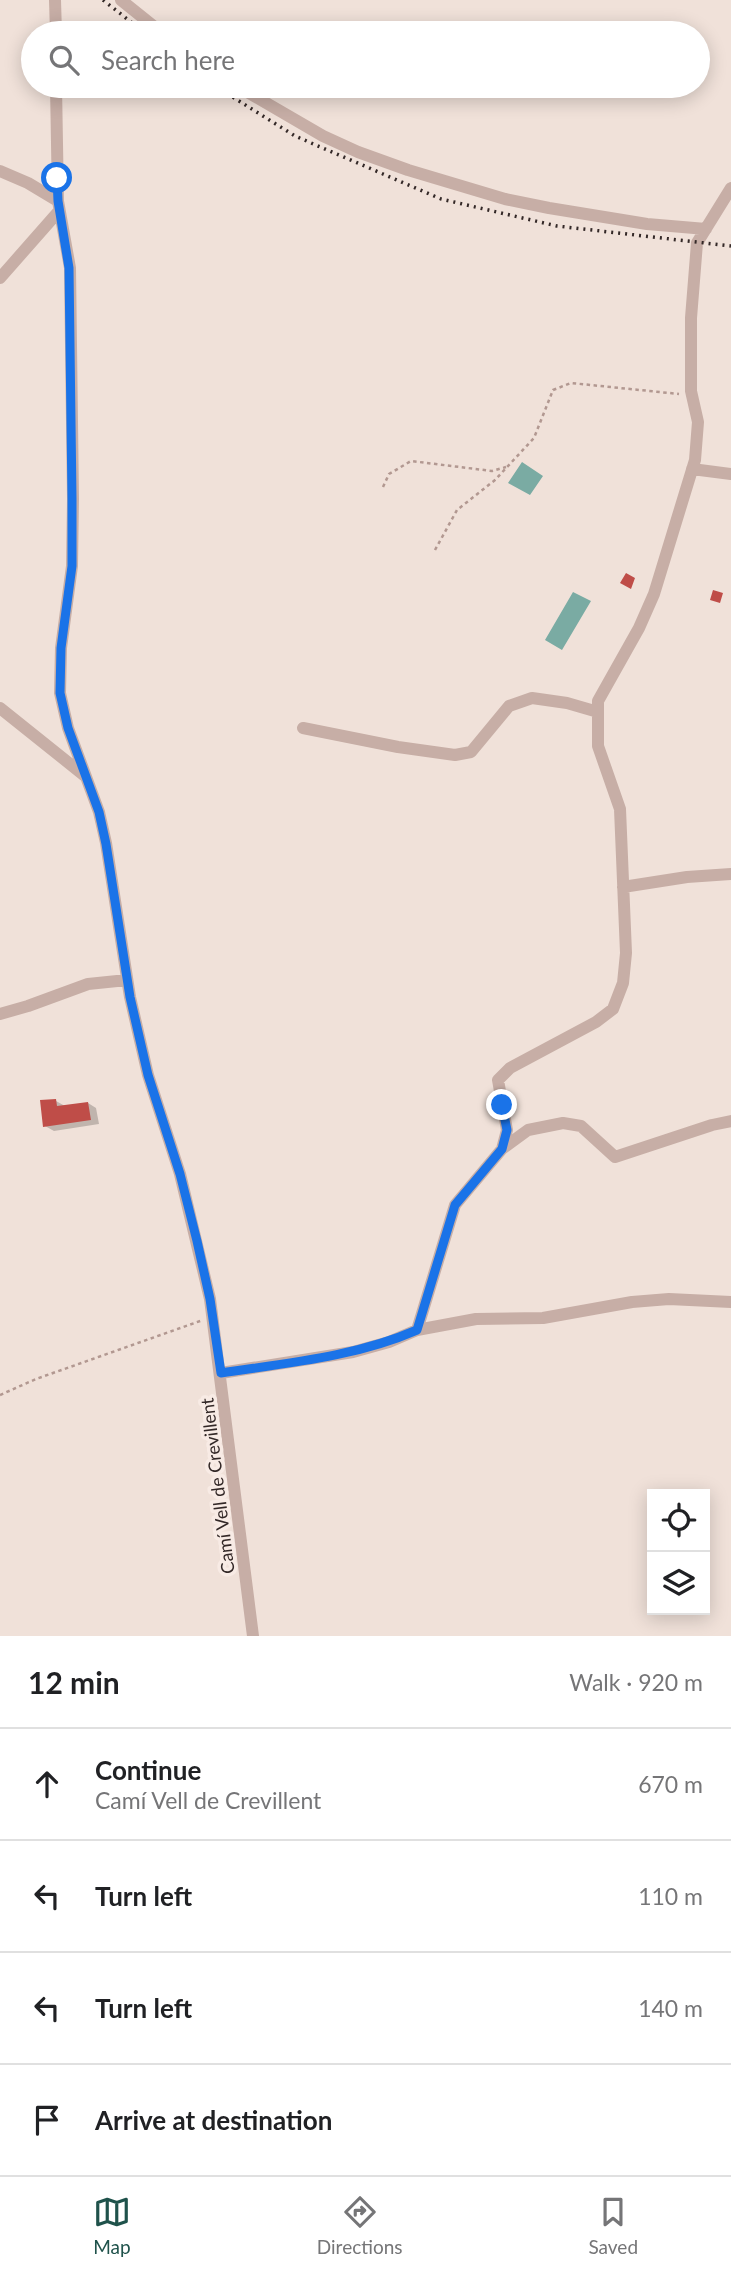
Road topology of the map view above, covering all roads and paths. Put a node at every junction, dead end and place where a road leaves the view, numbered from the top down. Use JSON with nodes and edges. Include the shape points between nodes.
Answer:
{"nodes":[{"id":1,"x":55,"y":0,"type":"edge"},
{"id":2,"x":121,"y":0,"type":"edge"},
{"id":3,"x":56,"y":21,"type":"edge"},
{"id":4,"x":147,"y":21,"type":"edge"},
{"id":5,"x":56,"y":98,"type":"edge"},
{"id":6,"x":258,"y":98,"type":"edge"},
{"id":7,"x":0,"y":171,"type":"edge"},
{"id":8,"x":731,"y":188,"type":"edge"},
{"id":9,"x":58,"y":206,"type":"junction"},
{"id":10,"x":706,"y":229,"type":"junction"},
{"id":11,"x":0,"y":278,"type":"edge"},
{"id":12,"x":692,"y":396,"type":"junction"},
{"id":13,"x":506,"y":467,"type":"junction"},
{"id":14,"x":692,"y":469,"type":"junction"},
{"id":15,"x":731,"y":474,"type":"edge"},
{"id":16,"x":383,"y":487,"type":"dead end"},
{"id":17,"x":435,"y":550,"type":"dead end"},
{"id":18,"x":0,"y":708,"type":"edge"},
{"id":19,"x":598,"y":712,"type":"junction"},
{"id":20,"x":303,"y":728,"type":"dead end"},
{"id":21,"x":86,"y":776,"type":"junction"},
{"id":22,"x":731,"y":874,"type":"edge"},
{"id":23,"x":623,"y":887,"type":"junction"},
{"id":24,"x":127,"y":980,"type":"junction"},
{"id":25,"x":0,"y":1014,"type":"edge"},
{"id":26,"x":731,"y":1121,"type":"edge"},
{"id":27,"x":502,"y":1149,"type":"junction"},
{"id":28,"x":731,"y":1302,"type":"edge"},
{"id":29,"x":212,"y":1316,"type":"junction"},
{"id":30,"x":417,"y":1330,"type":"junction"},
{"id":31,"x":221,"y":1373,"type":"junction"},
{"id":32,"x":0,"y":1395,"type":"edge"},
{"id":33,"x":253,"y":1636,"type":"edge"}],
"edges":[{"from":1,"to":3,"type":"street"},
{"from":2,"to":4,"type":"street"},
{"from":5,"to":9,"type":"street","name":"Camí Vell de Crevillent"},
{"from":6,"to":10,"type":"street","via":[[367,156],[505,199],[647,224]]},
{"from":7,"to":9,"type":"street","via":[[28,183]]},
{"from":8,"to":10,"type":"street"},
{"from":9,"to":11,"type":"street"},
{"from":9,"to":21,"type":"street","name":"Camí Vell de Crevillent","via":[[69,268],[72,485],[72,566],[60,693]]},
{"from":10,"to":12,"type":"street","via":[[697,243],[691,318]]},
{"from":12,"to":13,"type":"path","via":[[572,383],[553,390],[534,438]]},
{"from":12,"to":14,"type":"street","via":[[698,422]]},
{"from":13,"to":16,"type":"path","via":[[492,471],[411,461],[389,474]]},
{"from":13,"to":17,"type":"path","via":[[457,510]]},
{"from":14,"to":15,"type":"street"},
{"from":14,"to":19,"type":"street","via":[[654,594],[598,701]]},
{"from":18,"to":21,"type":"street"},
{"from":19,"to":20,"type":"street","via":[[532,698],[509,706],[471,752],[455,755]]},
{"from":19,"to":23,"type":"street","via":[[597,746],[620,809]]},
{"from":21,"to":24,"type":"street","name":"Camí Vell de Crevillent","via":[[106,844]]},
{"from":22,"to":23,"type":"street"},
{"from":23,"to":27,"type":"street","via":[[626,953],[623,983],[613,1009],[510,1068],[498,1080],[507,1130]]},
{"from":24,"to":25,"type":"street","via":[[88,984]]},
{"from":24,"to":29,"type":"street","name":"Camí Vell de Crevillent","via":[[148,1075],[197,1241]]},
{"from":26,"to":27,"type":"street","via":[[615,1157],[581,1126],[563,1123],[528,1130]]},
{"from":27,"to":30,"type":"street","via":[[455,1205]]},
{"from":28,"to":30,"type":"street","via":[[656,1300],[543,1318],[476,1319]]},
{"from":29,"to":31,"type":"street","name":"Camí Vell de Crevillent"},
{"from":29,"to":32,"type":"path"},
{"from":30,"to":31,"type":"street","via":[[354,1352]]},
{"from":31,"to":33,"type":"street","name":"Camí Vell de Crevillent"}]}
